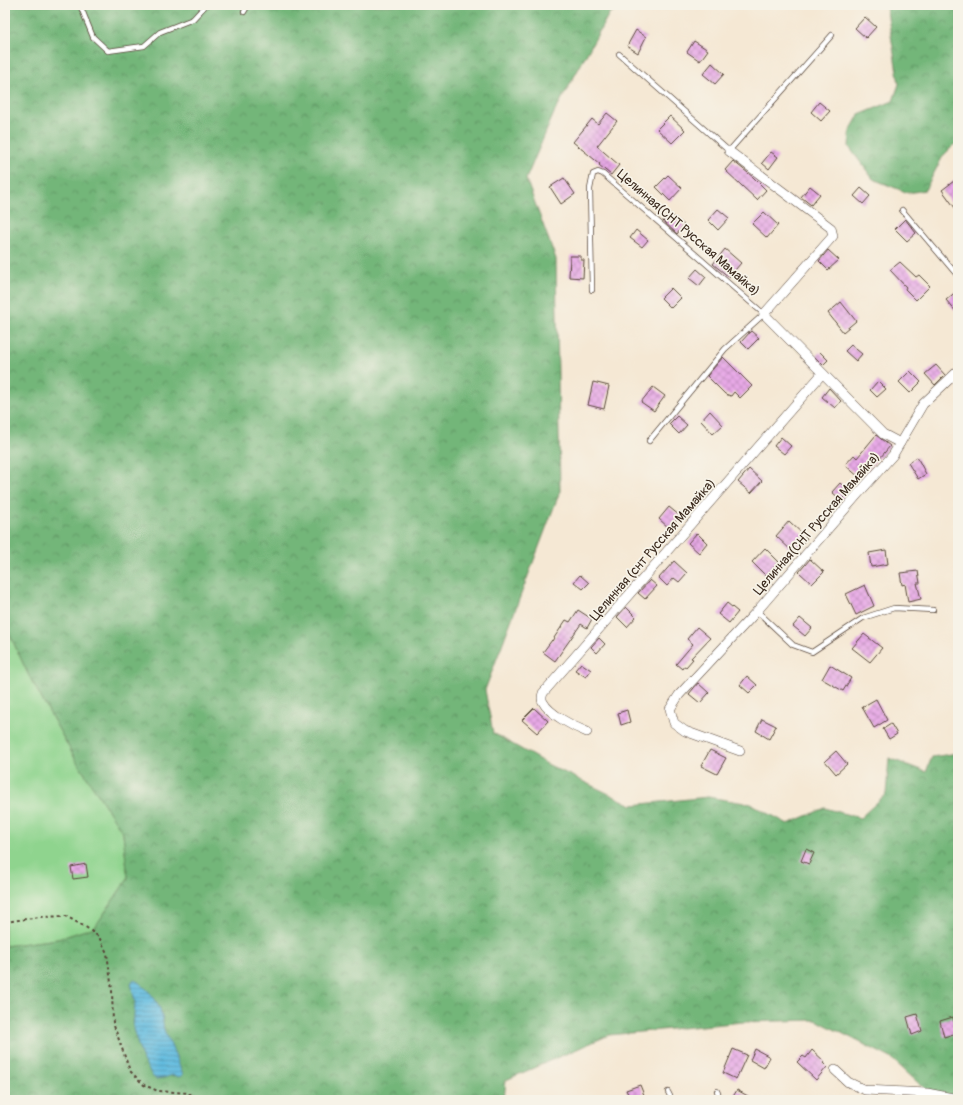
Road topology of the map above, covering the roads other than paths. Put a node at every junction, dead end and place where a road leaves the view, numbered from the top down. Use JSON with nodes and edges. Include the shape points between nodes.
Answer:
{"nodes":[{"id":1,"x":80,"y":5,"type":"edge"},
{"id":2,"x":206,"y":5,"type":"edge"},
{"id":3,"x":248,"y":5,"type":"edge"},
{"id":4,"x":244,"y":12,"type":"dead end"},
{"id":5,"x":832,"y":35,"type":"dead end"},
{"id":6,"x":619,"y":54,"type":"dead end"},
{"id":7,"x":729,"y":151,"type":"junction"},
{"id":8,"x":902,"y":210,"type":"dead end"},
{"id":9,"x":958,"y":276,"type":"edge"},
{"id":10,"x":592,"y":290,"type":"dead end"},
{"id":11,"x":764,"y":314,"type":"junction"},
{"id":12,"x":958,"y":371,"type":"edge"},
{"id":13,"x":822,"y":374,"type":"junction"},
{"id":14,"x":649,"y":441,"type":"dead end"},
{"id":15,"x":900,"y":443,"type":"junction"},
{"id":16,"x":933,"y":610,"type":"dead end"},
{"id":17,"x":757,"y":611,"type":"junction"},
{"id":18,"x":587,"y":732,"type":"dead end"},
{"id":19,"x":740,"y":751,"type":"dead end"},
{"id":20,"x":835,"y":1070,"type":"dead end"},
{"id":21,"x":717,"y":1091,"type":"dead end"},
{"id":22,"x":668,"y":1092,"type":"dead end"},
{"id":23,"x":958,"y":1099,"type":"edge"},
{"id":24,"x":672,"y":1100,"type":"edge"},
{"id":25,"x":721,"y":1100,"type":"edge"}],
"edges":[{"from":1,"to":2,"type":"lane","via":[[93,37],[108,51],[144,46],[160,32],[193,19]]},
{"from":3,"to":4,"type":"lane"},
{"from":5,"to":7,"type":"lane"},
{"from":6,"to":7,"type":"lane"},
{"from":7,"to":11,"type":"street","name":"Целинная(СНТ Русская Мамайка)","via":[[831,228],[833,236]]},
{"from":8,"to":9,"type":"lane"},
{"from":10,"to":11,"type":"lane","name":"Целинная(СНТ Русская Мамайка)","via":[[590,189],[593,174],[598,172]]},
{"from":11,"to":13,"type":"street","name":"Целинная(СНТ Русская Мамайка)"},
{"from":11,"to":14,"type":"lane","name":"Целинная(СНТ Русская Мамайка)","via":[[725,349]]},
{"from":12,"to":15,"type":"street","name":"Целинная(СНТ Русская Мамайка)","via":[[923,404]]},
{"from":13,"to":15,"type":"street","name":"Целинная(СНТ Русская Мамайка)","via":[[882,434]]},
{"from":13,"to":18,"type":"street","name":"Целинная (снт Русская Мамайка)","via":[[543,693],[542,702],[549,710],[576,728]]},
{"from":15,"to":17,"type":"street","name":"Целинная(СНТ Русская Мамайка)","via":[[893,455]]},
{"from":16,"to":17,"type":"lane","name":"Целинная(СНТ Русская Мамайка)","via":[[894,608],[863,618],[812,652],[793,645]]},
{"from":17,"to":19,"type":"street","via":[[679,694],[670,709],[674,723],[685,731]]},
{"from":20,"to":23,"type":"street","via":[[848,1082],[865,1090],[926,1093]]},
{"from":21,"to":25,"type":"lane"},
{"from":22,"to":24,"type":"lane"}]}
